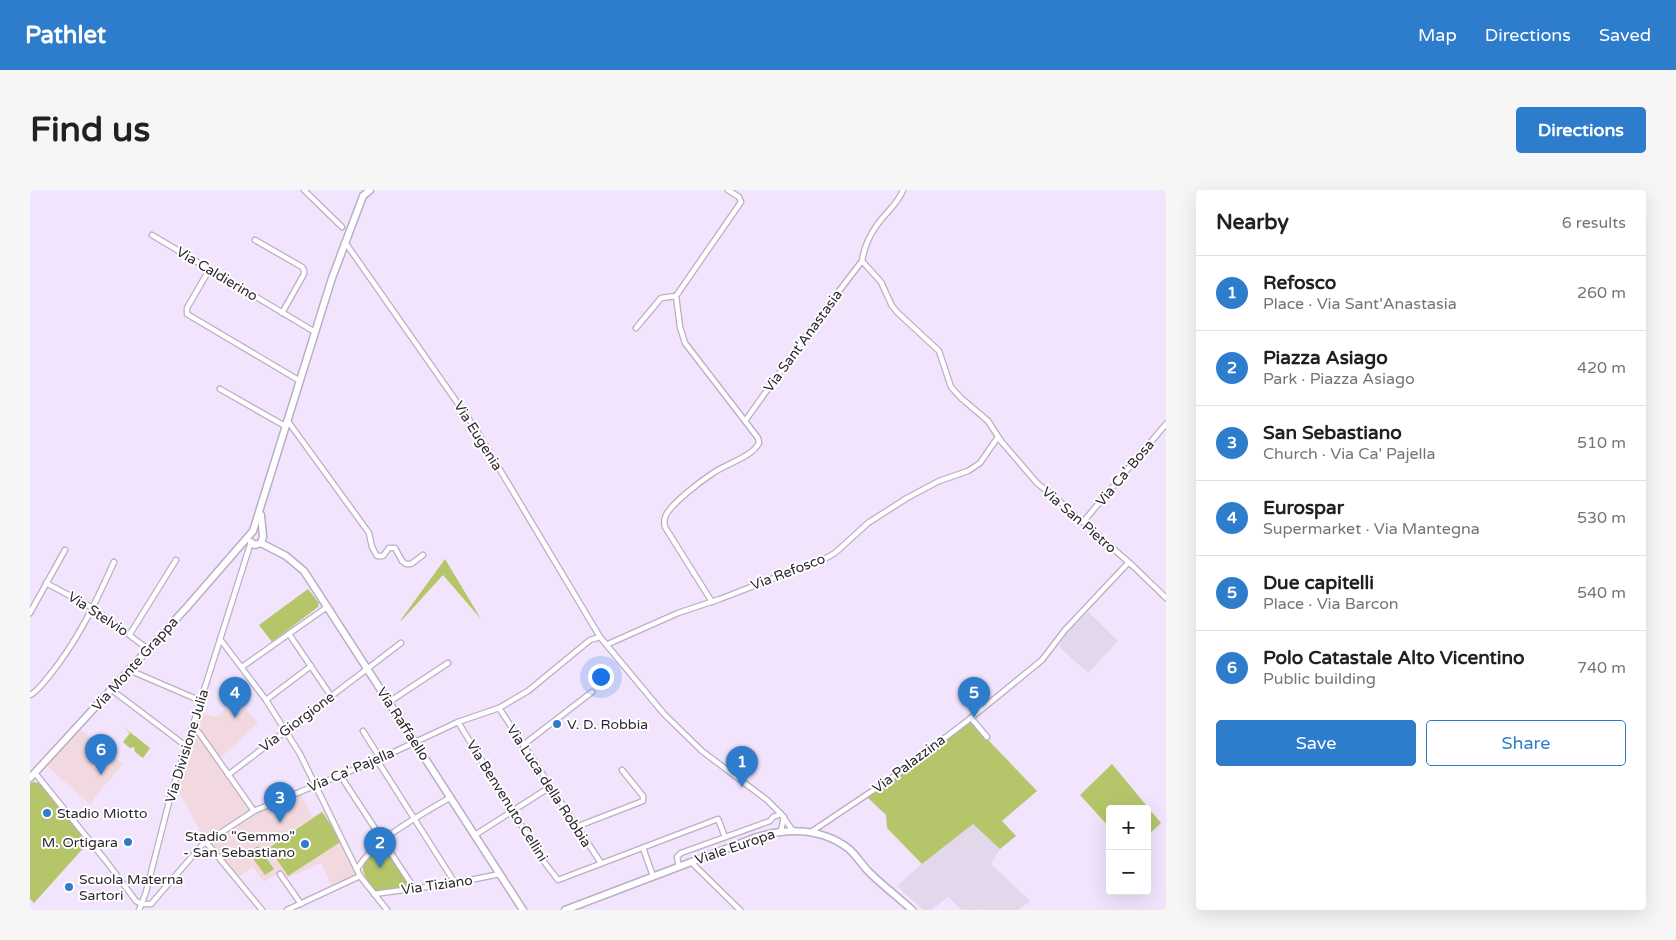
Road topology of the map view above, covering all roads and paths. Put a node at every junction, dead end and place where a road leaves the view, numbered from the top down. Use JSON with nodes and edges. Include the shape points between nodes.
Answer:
{"nodes":[{"id":1,"x":304,"y":190,"type":"edge"},
{"id":2,"x":370,"y":190,"type":"edge"},
{"id":3,"x":728,"y":190,"type":"edge"},
{"id":4,"x":903,"y":190,"type":"edge"},
{"id":5,"x":363,"y":193,"type":"edge"},
{"id":6,"x":342,"y":227,"type":"dead end"},
{"id":7,"x":152,"y":235,"type":"dead end"},
{"id":8,"x":255,"y":240,"type":"dead end"},
{"id":9,"x":344,"y":243,"type":"junction"},
{"id":10,"x":862,"y":261,"type":"junction"},
{"id":11,"x":209,"y":270,"type":"junction"},
{"id":12,"x":676,"y":296,"type":"junction"},
{"id":13,"x":282,"y":313,"type":"junction"},
{"id":14,"x":636,"y":328,"type":"dead end"},
{"id":15,"x":315,"y":332,"type":"junction"},
{"id":16,"x":300,"y":381,"type":"junction"},
{"id":17,"x":220,"y":389,"type":"dead end"},
{"id":18,"x":745,"y":420,"type":"junction"},
{"id":19,"x":286,"y":423,"type":"junction"},
{"id":20,"x":1166,"y":424,"type":"edge"},
{"id":21,"x":998,"y":437,"type":"junction"},
{"id":22,"x":1083,"y":522,"type":"junction"},
{"id":23,"x":256,"y":538,"type":"junction"},
{"id":24,"x":65,"y":550,"type":"dead end"},
{"id":25,"x":423,"y":555,"type":"dead end"},
{"id":26,"x":176,"y":560,"type":"dead end"},
{"id":27,"x":114,"y":562,"type":"dead end"},
{"id":28,"x":1128,"y":563,"type":"junction"},
{"id":29,"x":46,"y":583,"type":"junction"},
{"id":30,"x":1166,"y":598,"type":"edge"},
{"id":31,"x":712,"y":602,"type":"junction"},
{"id":32,"x":327,"y":607,"type":"junction"},
{"id":33,"x":93,"y":608,"type":"junction"},
{"id":34,"x":30,"y":613,"type":"edge"},
{"id":35,"x":130,"y":634,"type":"junction"},
{"id":36,"x":289,"y":634,"type":"junction"},
{"id":37,"x":600,"y":637,"type":"junction"},
{"id":38,"x":220,"y":639,"type":"junction"},
{"id":39,"x":401,"y":643,"type":"dead end"},
{"id":40,"x":608,"y":644,"type":"junction"},
{"id":41,"x":148,"y":649,"type":"junction"},
{"id":42,"x":448,"y":663,"type":"dead end"},
{"id":43,"x":311,"y":666,"type":"junction"},
{"id":44,"x":242,"y":667,"type":"junction"},
{"id":45,"x":367,"y":669,"type":"junction"},
{"id":46,"x":129,"y":670,"type":"junction"},
{"id":47,"x":112,"y":690,"type":"junction"},
{"id":48,"x":592,"y":692,"type":"dead end"},
{"id":49,"x":30,"y":695,"type":"edge"},
{"id":50,"x":331,"y":696,"type":"junction"},
{"id":51,"x":266,"y":700,"type":"junction"},
{"id":52,"x":201,"y":701,"type":"junction"},
{"id":53,"x":389,"y":702,"type":"junction"},
{"id":54,"x":499,"y":708,"type":"junction"},
{"id":55,"x":971,"y":718,"type":"junction"},
{"id":56,"x":458,"y":722,"type":"junction"},
{"id":57,"x":192,"y":728,"type":"junction"},
{"id":58,"x":285,"y":731,"type":"junction"},
{"id":59,"x":363,"y":731,"type":"dead end"},
{"id":60,"x":987,"y":737,"type":"dead end"},
{"id":61,"x":414,"y":742,"type":"junction"},
{"id":62,"x":523,"y":745,"type":"junction"},
{"id":63,"x":186,"y":746,"type":"junction"},
{"id":64,"x":379,"y":759,"type":"junction"},
{"id":65,"x":622,"y":770,"type":"dead end"},
{"id":66,"x":32,"y":773,"type":"edge"},
{"id":67,"x":228,"y":775,"type":"junction"},
{"id":68,"x":340,"y":776,"type":"junction"},
{"id":69,"x":315,"y":785,"type":"junction"},
{"id":70,"x":550,"y":787,"type":"junction"},
{"id":71,"x":451,"y":797,"type":"junction"},
{"id":72,"x":254,"y":811,"type":"junction"},
{"id":73,"x":513,"y":812,"type":"junction"},
{"id":74,"x":782,"y":815,"type":"junction"},
{"id":75,"x":415,"y":818,"type":"junction"},
{"id":76,"x":576,"y":827,"type":"junction"},
{"id":77,"x":781,"y":831,"type":"junction"},
{"id":78,"x":792,"y":831,"type":"junction"},
{"id":79,"x":810,"y":832,"type":"junction"},
{"id":80,"x":475,"y":835,"type":"junction"},
{"id":81,"x":725,"y":837,"type":"junction"},
{"id":82,"x":383,"y":841,"type":"junction"},
{"id":83,"x":206,"y":842,"type":"junction"},
{"id":84,"x":643,"y":848,"type":"junction"},
{"id":85,"x":691,"y":862,"type":"junction"},
{"id":86,"x":600,"y":863,"type":"junction"},
{"id":87,"x":679,"y":867,"type":"junction"},
{"id":88,"x":357,"y":869,"type":"junction"},
{"id":89,"x":280,"y":874,"type":"dead end"},
{"id":90,"x":500,"y":874,"type":"junction"},
{"id":91,"x":360,"y":876,"type":"junction"},
{"id":92,"x":653,"y":876,"type":"junction"},
{"id":93,"x":455,"y":883,"type":"junction"},
{"id":94,"x":414,"y":888,"type":"junction"},
{"id":95,"x":374,"y":894,"type":"junction"},
{"id":96,"x":142,"y":904,"type":"junction"},
{"id":97,"x":301,"y":904,"type":"junction"},
{"id":98,"x":580,"y":907,"type":"edge"},
{"id":99,"x":139,"y":910,"type":"edge"},
{"id":100,"x":262,"y":910,"type":"edge"},
{"id":101,"x":288,"y":910,"type":"edge"},
{"id":102,"x":387,"y":910,"type":"edge"},
{"id":103,"x":523,"y":910,"type":"edge"},
{"id":104,"x":565,"y":910,"type":"edge"},
{"id":105,"x":740,"y":910,"type":"edge"},
{"id":106,"x":912,"y":910,"type":"edge"}],
"edges":[{"from":1,"to":6,"type":"street"},
{"from":2,"to":5,"type":"main road"},
{"from":3,"to":12,"type":"street","via":[[742,202]]},
{"from":4,"to":10,"type":"street","via":[[869,237]]},
{"from":5,"to":9,"type":"main road"},
{"from":7,"to":11,"type":"street","name":"Via Caldierino"},
{"from":8,"to":13,"type":"street","via":[[304,270]]},
{"from":9,"to":15,"type":"main road"},
{"from":9,"to":37,"type":"street","name":"Via Eugenia","via":[[475,428]]},
{"from":10,"to":18,"type":"street","name":"Via Sant'Anastasia"},
{"from":10,"to":21,"type":"street","name":"Via San Pietro","via":[[881,282],[892,306],[939,351],[952,386],[988,421]]},
{"from":11,"to":13,"type":"street","name":"Via Caldierino"},
{"from":11,"to":16,"type":"street","via":[[187,308],[187,314]]},
{"from":12,"to":14,"type":"street","via":[[661,298]]},
{"from":12,"to":18,"type":"street","via":[[685,343]]},
{"from":13,"to":15,"type":"street","name":"Via Caldierino"},
{"from":15,"to":16,"type":"main road"},
{"from":16,"to":19,"type":"main road"},
{"from":17,"to":19,"type":"street"},
{"from":18,"to":31,"type":"street","via":[[758,438],[758,446],[713,473],[684,496],[665,518],[665,527]]},
{"from":19,"to":23,"type":"main road","via":[[261,508]]},
{"from":19,"to":25,"type":"street","via":[[369,533],[376,556],[383,556],[389,548],[395,548],[402,561],[411,564]]},
{"from":20,"to":22,"type":"street","name":"Via Ca' Bosa"},
{"from":21,"to":22,"type":"street","name":"Via San Pietro","via":[[1037,483]]},
{"from":21,"to":31,"type":"street","name":"Via Refosco","via":[[980,462],[968,471],[939,481],[907,498],[868,523],[835,553]]},
{"from":22,"to":28,"type":"street","name":"Via San Pietro"},
{"from":23,"to":32,"type":"main road","name":"Via Raffaello","via":[[304,571]]},
{"from":23,"to":38,"type":"street","name":"Via Divisione Julia","via":[[246,555]]},
{"from":23,"to":41,"type":"main road","name":"Via Monte Grappa","via":[[240,548]]},
{"from":24,"to":29,"type":"street"},
{"from":26,"to":35,"type":"street"},
{"from":27,"to":33,"type":"street"},
{"from":28,"to":30,"type":"street","name":"Via San Pietro"},
{"from":28,"to":55,"type":"street","name":"Via Palazzina","via":[[1064,630],[1042,660]]},
{"from":29,"to":33,"type":"street","name":"Via Stelvio"},
{"from":29,"to":34,"type":"street"},
{"from":31,"to":40,"type":"street","name":"Via Refosco","via":[[678,613]]},
{"from":32,"to":36,"type":"street"},
{"from":32,"to":45,"type":"main road","name":"Via Raffaello"},
{"from":33,"to":35,"type":"street","name":"Via Stelvio"},
{"from":33,"to":49,"type":"street","via":[[53,672]]},
{"from":35,"to":41,"type":"street","name":"Via Stelvio"},
{"from":36,"to":43,"type":"street"},
{"from":36,"to":44,"type":"street"},
{"from":37,"to":40,"type":"street"},
{"from":37,"to":54,"type":"street","name":"Via Ca' Pajella","via":[[590,640],[528,691]]},
{"from":38,"to":44,"type":"street"},
{"from":38,"to":52,"type":"street","name":"Via Divisione Julia"},
{"from":39,"to":45,"type":"street","name":"Via Giorgione"},
{"from":40,"to":74,"type":"street","via":[[664,714],[702,751]]},
{"from":41,"to":46,"type":"main road","name":"Via Monte Grappa"},
{"from":42,"to":53,"type":"street"},
{"from":43,"to":50,"type":"street"},
{"from":43,"to":51,"type":"street"},
{"from":44,"to":51,"type":"street"},
{"from":45,"to":50,"type":"street","name":"Via Giorgione"},
{"from":45,"to":53,"type":"main road","name":"Via Raffaello"},
{"from":46,"to":47,"type":"main road","name":"Via Monte Grappa"},
{"from":46,"to":52,"type":"street"},
{"from":47,"to":63,"type":"street"},
{"from":47,"to":66,"type":"main road","name":"Via Monte Grappa"},
{"from":48,"to":62,"type":"street"},
{"from":50,"to":58,"type":"street","name":"Via Giorgione"},
{"from":51,"to":58,"type":"street"},
{"from":52,"to":57,"type":"street","name":"Via Divisione Julia"},
{"from":53,"to":61,"type":"main road","name":"Via Raffaello"},
{"from":54,"to":56,"type":"street","name":"Via Ca' Pajella"},
{"from":54,"to":62,"type":"street","name":"Via Luca della Robbia"},
{"from":55,"to":60,"type":"street"},
{"from":55,"to":79,"type":"street","name":"Via Palazzina","via":[[888,780]]},
{"from":56,"to":61,"type":"street","name":"Via Ca' Pajella"},
{"from":56,"to":73,"type":"street","name":"Via Benvenuto Cellini"},
{"from":57,"to":63,"type":"street","name":"Via Divisione Julia"},
{"from":57,"to":67,"type":"street","via":[[200,734]]},
{"from":58,"to":67,"type":"street","name":"Via Giorgione"},
{"from":58,"to":69,"type":"street"},
{"from":59,"to":64,"type":"street"},
{"from":61,"to":64,"type":"street","name":"Via Ca' Pajella"},
{"from":61,"to":71,"type":"main road","name":"Via Raffaello"},
{"from":62,"to":70,"type":"street","name":"Via Luca della Robbia"},
{"from":63,"to":96,"type":"street","name":"Via Divisione Julia"},
{"from":64,"to":68,"type":"street","name":"Via Ca' Pajella"},
{"from":64,"to":75,"type":"street"},
{"from":65,"to":76,"type":"street","via":[[643,796],[643,801]]},
{"from":66,"to":96,"type":"street","via":[[136,901]]},
{"from":67,"to":72,"type":"street"},
{"from":68,"to":69,"type":"street","name":"Via Ca' Pajella"},
{"from":68,"to":82,"type":"street"},
{"from":69,"to":72,"type":"street","name":"Via Ca' Pajella"},
{"from":69,"to":88,"type":"street"},
{"from":70,"to":73,"type":"street"},
{"from":70,"to":76,"type":"street","name":"Via Luca della Robbia"},
{"from":71,"to":75,"type":"street"},
{"from":71,"to":80,"type":"main road","name":"Via Raffaello"},
{"from":72,"to":83,"type":"street","name":"Via Ca' Pajella"},
{"from":73,"to":80,"type":"street"},
{"from":73,"to":86,"type":"street","name":"Via Benvenuto Cellini","via":[[558,880]]},
{"from":74,"to":77,"type":"street"},
{"from":74,"to":78,"type":"street"},
{"from":74,"to":81,"type":"street","name":"Viale Europa"},
{"from":75,"to":82,"type":"street"},
{"from":75,"to":93,"type":"street"},
{"from":76,"to":86,"type":"street","name":"Via Luca della Robbia"},
{"from":77,"to":78,"type":"main road","name":"Viale Europa"},
{"from":77,"to":85,"type":"main road","name":"Viale Europa"},
{"from":78,"to":79,"type":"main road","name":"Viale Europa"},
{"from":79,"to":106,"type":"main road","name":"Viale Europa","via":[[849,849],[869,872]]},
{"from":80,"to":90,"type":"main road","name":"Via Raffaello"},
{"from":81,"to":84,"type":"street","via":[[718,818]]},
{"from":81,"to":87,"type":"street","name":"Viale Europa","via":[[681,853],[677,857]]},
{"from":82,"to":88,"type":"street"},
{"from":82,"to":94,"type":"street"},
{"from":83,"to":96,"type":"street","name":"Via Ca' Pajella","via":[[151,904]]},
{"from":83,"to":100,"type":"street"},
{"from":84,"to":86,"type":"street"},
{"from":84,"to":92,"type":"street"},
{"from":85,"to":87,"type":"main road","name":"Viale Europa"},
{"from":85,"to":105,"type":"street"},
{"from":87,"to":92,"type":"main road","name":"Viale Europa"},
{"from":88,"to":91,"type":"street"},
{"from":89,"to":97,"type":"street"},
{"from":90,"to":93,"type":"street","name":"Via Tiziano"},
{"from":90,"to":103,"type":"main road","name":"Via Raffaello"},
{"from":91,"to":95,"type":"street"},
{"from":91,"to":97,"type":"street"},
{"from":92,"to":98,"type":"main road","name":"Viale Europa"},
{"from":93,"to":94,"type":"street","name":"Via Tiziano"},
{"from":94,"to":95,"type":"street","name":"Via Tiziano"},
{"from":95,"to":102,"type":"street"},
{"from":96,"to":99,"type":"street","name":"Via Divisione Julia"},
{"from":97,"to":101,"type":"street"},
{"from":98,"to":104,"type":"main road","name":"Viale Europa"}]}
